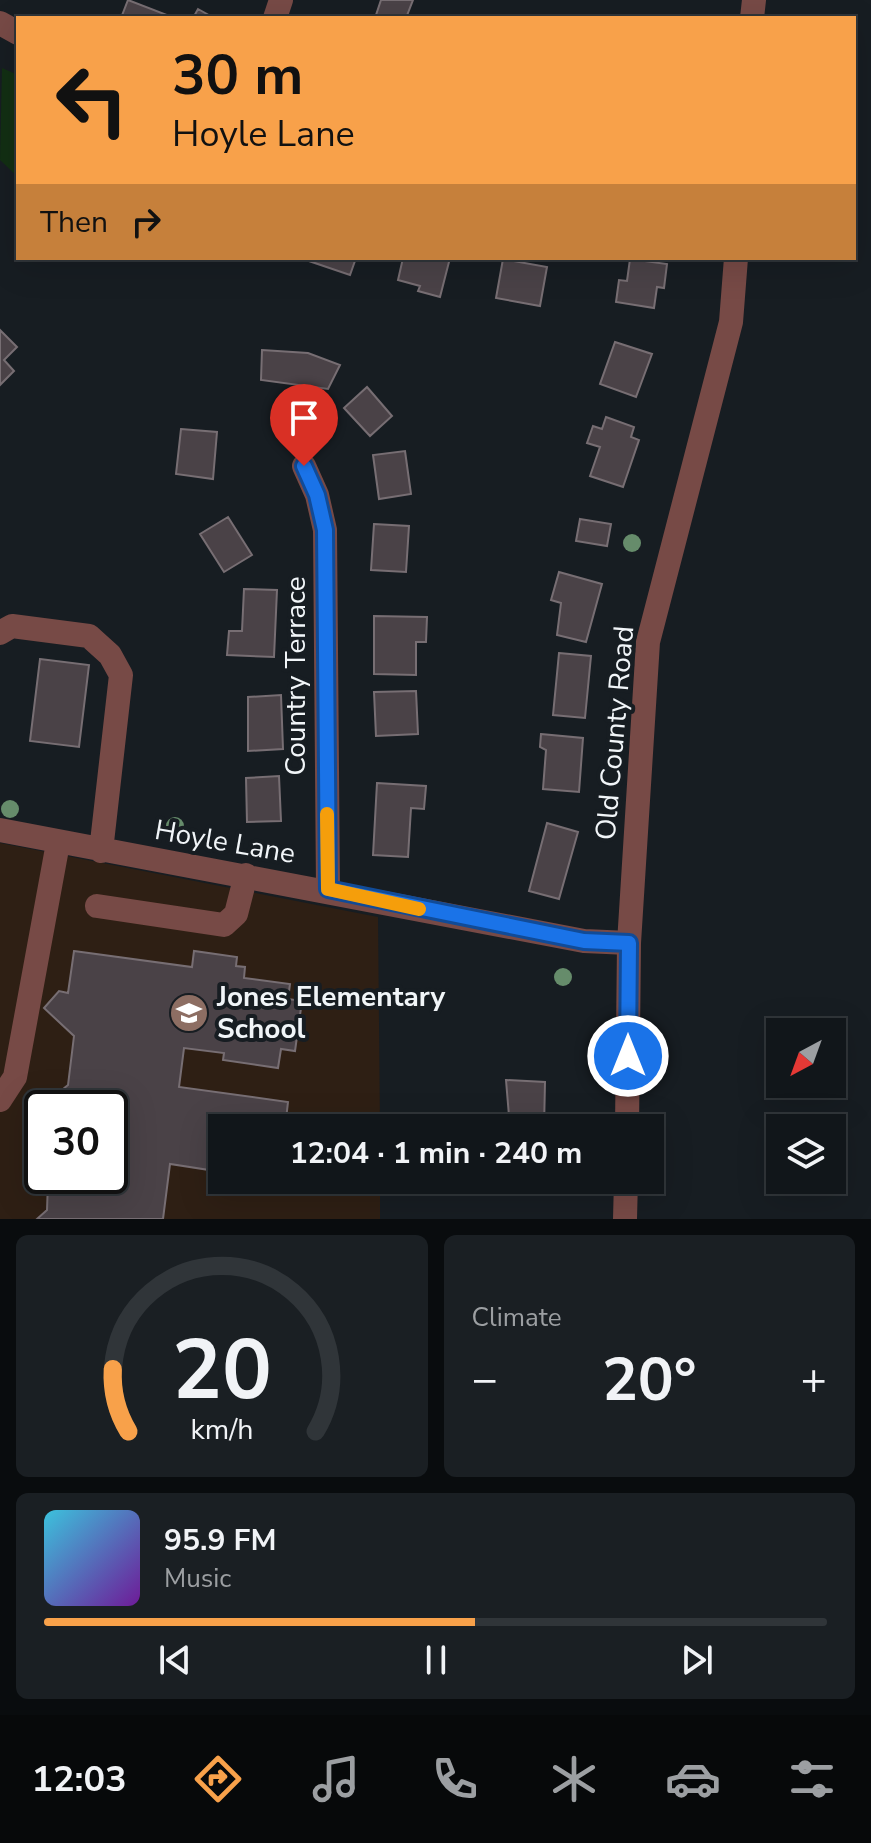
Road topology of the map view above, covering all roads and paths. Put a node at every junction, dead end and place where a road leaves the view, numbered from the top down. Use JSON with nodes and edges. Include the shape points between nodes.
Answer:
{"nodes":[{"id":1,"x":736,"y":260,"type":"edge"},
{"id":2,"x":304,"y":466,"type":"dead end"},
{"id":3,"x":0,"y":633,"type":"edge"},
{"id":4,"x":0,"y":830,"type":"edge"},
{"id":5,"x":58,"y":843,"type":"junction"},
{"id":6,"x":101,"y":851,"type":"junction"},
{"id":7,"x":246,"y":875,"type":"junction"},
{"id":8,"x":328,"y":889,"type":"junction"},
{"id":9,"x":97,"y":906,"type":"dead end"},
{"id":10,"x":629,"y":943,"type":"junction"},
{"id":11,"x":0,"y":1100,"type":"edge"},
{"id":12,"x":627,"y":1114,"type":"edge"},
{"id":13,"x":626,"y":1194,"type":"edge"},
{"id":14,"x":625,"y":1219,"type":"edge"}],
"edges":[{"from":1,"to":10,"type":"street","name":"Old County Road","via":[[731,322],[648,642]]},
{"from":2,"to":8,"type":"street","name":"Country Terrace","via":[[325,530]]},
{"from":3,"to":6,"type":"street","via":[[12,626],[89,636],[110,655],[121,675]]},
{"from":4,"to":5,"type":"street","name":"Hoyle Lane"},
{"from":5,"to":6,"type":"street","name":"Hoyle Lane"},
{"from":5,"to":11,"type":"street","via":[[15,1077]]},
{"from":6,"to":7,"type":"street","name":"Hoyle Lane"},
{"from":7,"to":8,"type":"street","name":"Hoyle Lane"},
{"from":7,"to":9,"type":"street","via":[[236,914],[224,925]]},
{"from":8,"to":10,"type":"street","name":"Hoyle Lane","via":[[569,938]]},
{"from":10,"to":12,"type":"street","name":"Old County Road"},
{"from":13,"to":14,"type":"street"}]}
